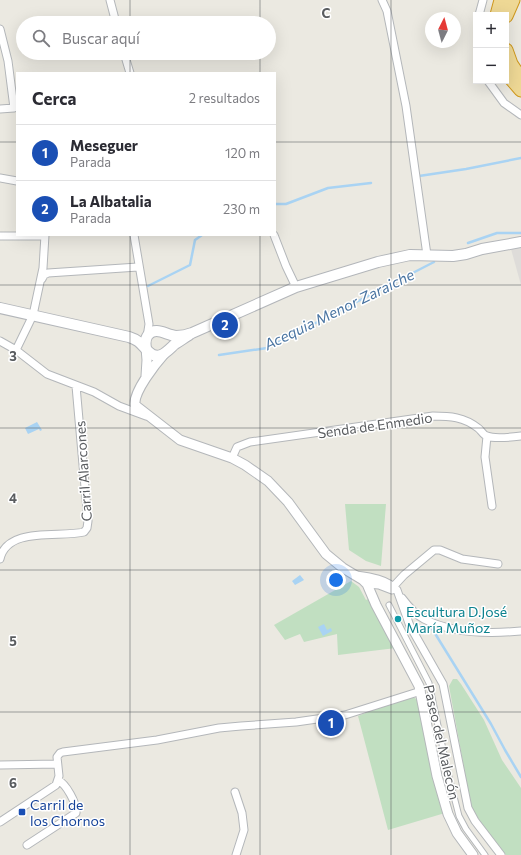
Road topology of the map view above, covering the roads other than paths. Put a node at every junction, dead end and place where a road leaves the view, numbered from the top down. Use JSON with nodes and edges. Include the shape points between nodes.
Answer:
{"nodes":[{"id":1,"x":110,"y":0,"type":"edge"},
{"id":2,"x":382,"y":0,"type":"edge"},
{"id":3,"x":483,"y":0,"type":"edge"},
{"id":4,"x":501,"y":0,"type":"edge"},
{"id":5,"x":513,"y":0,"type":"edge"},
{"id":6,"x":480,"y":12,"type":"edge"},
{"id":7,"x":498,"y":12,"type":"edge"},
{"id":8,"x":508,"y":12,"type":"edge"},
{"id":9,"x":114,"y":16,"type":"edge"},
{"id":10,"x":0,"y":29,"type":"edge"},
{"id":11,"x":509,"y":58,"type":"edge"},
{"id":12,"x":126,"y":60,"type":"edge"},
{"id":13,"x":130,"y":72,"type":"edge"},
{"id":14,"x":509,"y":76,"type":"edge"},
{"id":15,"x":521,"y":79,"type":"edge"},
{"id":16,"x":490,"y":84,"type":"edge"},
{"id":17,"x":521,"y":90,"type":"edge"},
{"id":18,"x":15,"y":108,"type":"edge"},
{"id":19,"x":0,"y":109,"type":"edge"},
{"id":20,"x":521,"y":115,"type":"edge"},
{"id":21,"x":0,"y":178,"type":"edge"},
{"id":22,"x":16,"y":181,"type":"edge"},
{"id":23,"x":0,"y":236,"type":"edge"},
{"id":24,"x":16,"y":236,"type":"edge"},
{"id":25,"x":44,"y":236,"type":"edge"},
{"id":26,"x":134,"y":236,"type":"edge"},
{"id":27,"x":274,"y":236,"type":"edge"},
{"id":28,"x":521,"y":242,"type":"edge"},
{"id":29,"x":426,"y":255,"type":"junction"},
{"id":30,"x":44,"y":260,"type":"junction"},
{"id":31,"x":138,"y":267,"type":"junction"},
{"id":32,"x":57,"y":272,"type":"junction"},
{"id":33,"x":40,"y":282,"type":"junction"},
{"id":34,"x":296,"y":287,"type":"junction"},
{"id":35,"x":0,"y":308,"type":"edge"},
{"id":36,"x":33,"y":315,"type":"junction"},
{"id":37,"x":147,"y":316,"type":"junction"},
{"id":38,"x":162,"y":332,"type":"junction"},
{"id":39,"x":192,"y":333,"type":"junction"},
{"id":40,"x":147,"y":337,"type":"junction"},
{"id":41,"x":129,"y":338,"type":"junction"},
{"id":42,"x":0,"y":341,"type":"edge"},
{"id":43,"x":146,"y":348,"type":"junction"},
{"id":44,"x":16,"y":350,"type":"junction"},
{"id":45,"x":166,"y":352,"type":"junction"},
{"id":46,"x":145,"y":380,"type":"junction"},
{"id":47,"x":76,"y":386,"type":"junction"},
{"id":48,"x":136,"y":398,"type":"junction"},
{"id":49,"x":119,"y":406,"type":"junction"},
{"id":50,"x":149,"y":417,"type":"junction"},
{"id":51,"x":487,"y":436,"type":"junction"},
{"id":52,"x":521,"y":436,"type":"edge"},
{"id":53,"x":232,"y":458,"type":"junction"},
{"id":54,"x":492,"y":506,"type":"dead end"},
{"id":55,"x":0,"y":559,"type":"edge"},
{"id":56,"x":498,"y":564,"type":"dead end"},
{"id":57,"x":354,"y":574,"type":"junction"},
{"id":58,"x":367,"y":584,"type":"junction"},
{"id":59,"x":392,"y":588,"type":"junction"},
{"id":60,"x":399,"y":595,"type":"junction"},
{"id":61,"x":389,"y":605,"type":"dead end"},
{"id":62,"x":423,"y":619,"type":"junction"},
{"id":63,"x":410,"y":626,"type":"junction"},
{"id":64,"x":521,"y":631,"type":"edge"},
{"id":65,"x":420,"y":691,"type":"junction"},
{"id":66,"x":57,"y":764,"type":"junction"},
{"id":67,"x":0,"y":765,"type":"edge"},
{"id":68,"x":58,"y":780,"type":"junction"},
{"id":69,"x":235,"y":792,"type":"dead end"},
{"id":70,"x":0,"y":822,"type":"edge"},
{"id":71,"x":28,"y":845,"type":"dead end"},
{"id":72,"x":236,"y":855,"type":"edge"},
{"id":73,"x":472,"y":855,"type":"edge"},
{"id":74,"x":485,"y":855,"type":"edge"},
{"id":75,"x":502,"y":855,"type":"edge"}],
"edges":[{"from":1,"to":9,"type":"street"},
{"from":2,"to":29,"type":"street","via":[[387,11],[406,106]]},
{"from":3,"to":6,"type":"street"},
{"from":4,"to":7,"type":"highway"},
{"from":5,"to":8,"type":"highway"},
{"from":10,"to":18,"type":"street"},
{"from":11,"to":15,"type":"highway"},
{"from":12,"to":13,"type":"street"},
{"from":14,"to":17,"type":"highway"},
{"from":16,"to":20,"type":"street","via":[[504,103]]},
{"from":18,"to":19,"type":"street"},
{"from":21,"to":22,"type":"street"},
{"from":23,"to":24,"type":"street"},
{"from":25,"to":30,"type":"street"},
{"from":26,"to":31,"type":"street"},
{"from":27,"to":34,"type":"street"},
{"from":28,"to":29,"type":"main road","via":[[453,256]]},
{"from":29,"to":34,"type":"main road","via":[[397,257]]},
{"from":30,"to":32,"type":"street","via":[[49,269]]},
{"from":30,"to":33,"type":"street"},
{"from":31,"to":32,"type":"street"},
{"from":31,"to":37,"type":"street"},
{"from":32,"to":33,"type":"street","via":[[45,274]]},
{"from":33,"to":36,"type":"street"},
{"from":34,"to":39,"type":"main road"},
{"from":35,"to":36,"type":"main road"},
{"from":36,"to":41,"type":"main road"},
{"from":36,"to":44,"type":"street"},
{"from":37,"to":38,"type":"street","via":[[153,326]]},
{"from":37,"to":40,"type":"street"},
{"from":38,"to":39,"type":"main road","via":[[177,336]]},
{"from":38,"to":40,"type":"main road","via":[[153,332]]},
{"from":38,"to":45,"type":"main road","via":[[169,339],[170,347]]},
{"from":39,"to":45,"type":"main road"},
{"from":40,"to":41,"type":"main road"},
{"from":40,"to":43,"type":"main road"},
{"from":41,"to":43,"type":"main road","via":[[140,342]]},
{"from":42,"to":44,"type":"street"},
{"from":43,"to":45,"type":"main road","via":[[154,356]]},
{"from":43,"to":46,"type":"street"},
{"from":44,"to":47,"type":"street","via":[[47,374]]},
{"from":45,"to":46,"type":"street"},
{"from":46,"to":48,"type":"street"},
{"from":47,"to":49,"type":"street","via":[[94,392]]},
{"from":47,"to":55,"type":"street","name":"Carril Alarcones","via":[[87,528],[79,533],[21,538],[5,549]]},
{"from":48,"to":49,"type":"street","via":[[127,405]]},
{"from":48,"to":50,"type":"street","via":[[136,405]]},
{"from":49,"to":50,"type":"street"},
{"from":50,"to":53,"type":"street","via":[[180,440]]},
{"from":51,"to":52,"type":"street"},
{"from":51,"to":53,"type":"street","name":"Senda de Enmedio","via":[[466,420],[450,416],[433,416],[250,442],[237,447]]},
{"from":51,"to":54,"type":"street","via":[[485,457]]},
{"from":53,"to":57,"type":"street","via":[[268,481],[296,512],[326,554]]},
{"from":56,"to":59,"type":"street","via":[[462,559],[434,550]]},
{"from":57,"to":58,"type":"street"},
{"from":57,"to":59,"type":"street","via":[[376,578]]},
{"from":58,"to":59,"type":"street"},
{"from":58,"to":65,"type":"street"},
{"from":59,"to":60,"type":"street","via":[[397,590]]},
{"from":60,"to":62,"type":"street"},
{"from":60,"to":63,"type":"street"},
{"from":61,"to":74,"type":"street","name":"Paseo del Malecón","via":[[429,682],[459,816]]},
{"from":62,"to":63,"type":"street","via":[[413,619]]},
{"from":62,"to":64,"type":"street","via":[[453,629],[480,633]]},
{"from":63,"to":75,"type":"street","via":[[443,684],[468,808]]},
{"from":65,"to":66,"type":"street","via":[[345,715],[219,728],[157,740],[64,752],[58,755]]},
{"from":65,"to":73,"type":"street","via":[[437,776],[448,814],[456,833]]},
{"from":66,"to":67,"type":"street"},
{"from":66,"to":68,"type":"street"},
{"from":68,"to":70,"type":"street","via":[[47,792]]},
{"from":68,"to":71,"type":"street","via":[[67,789],[76,807],[76,813]]},
{"from":69,"to":72,"type":"street","via":[[244,830]]}]}
